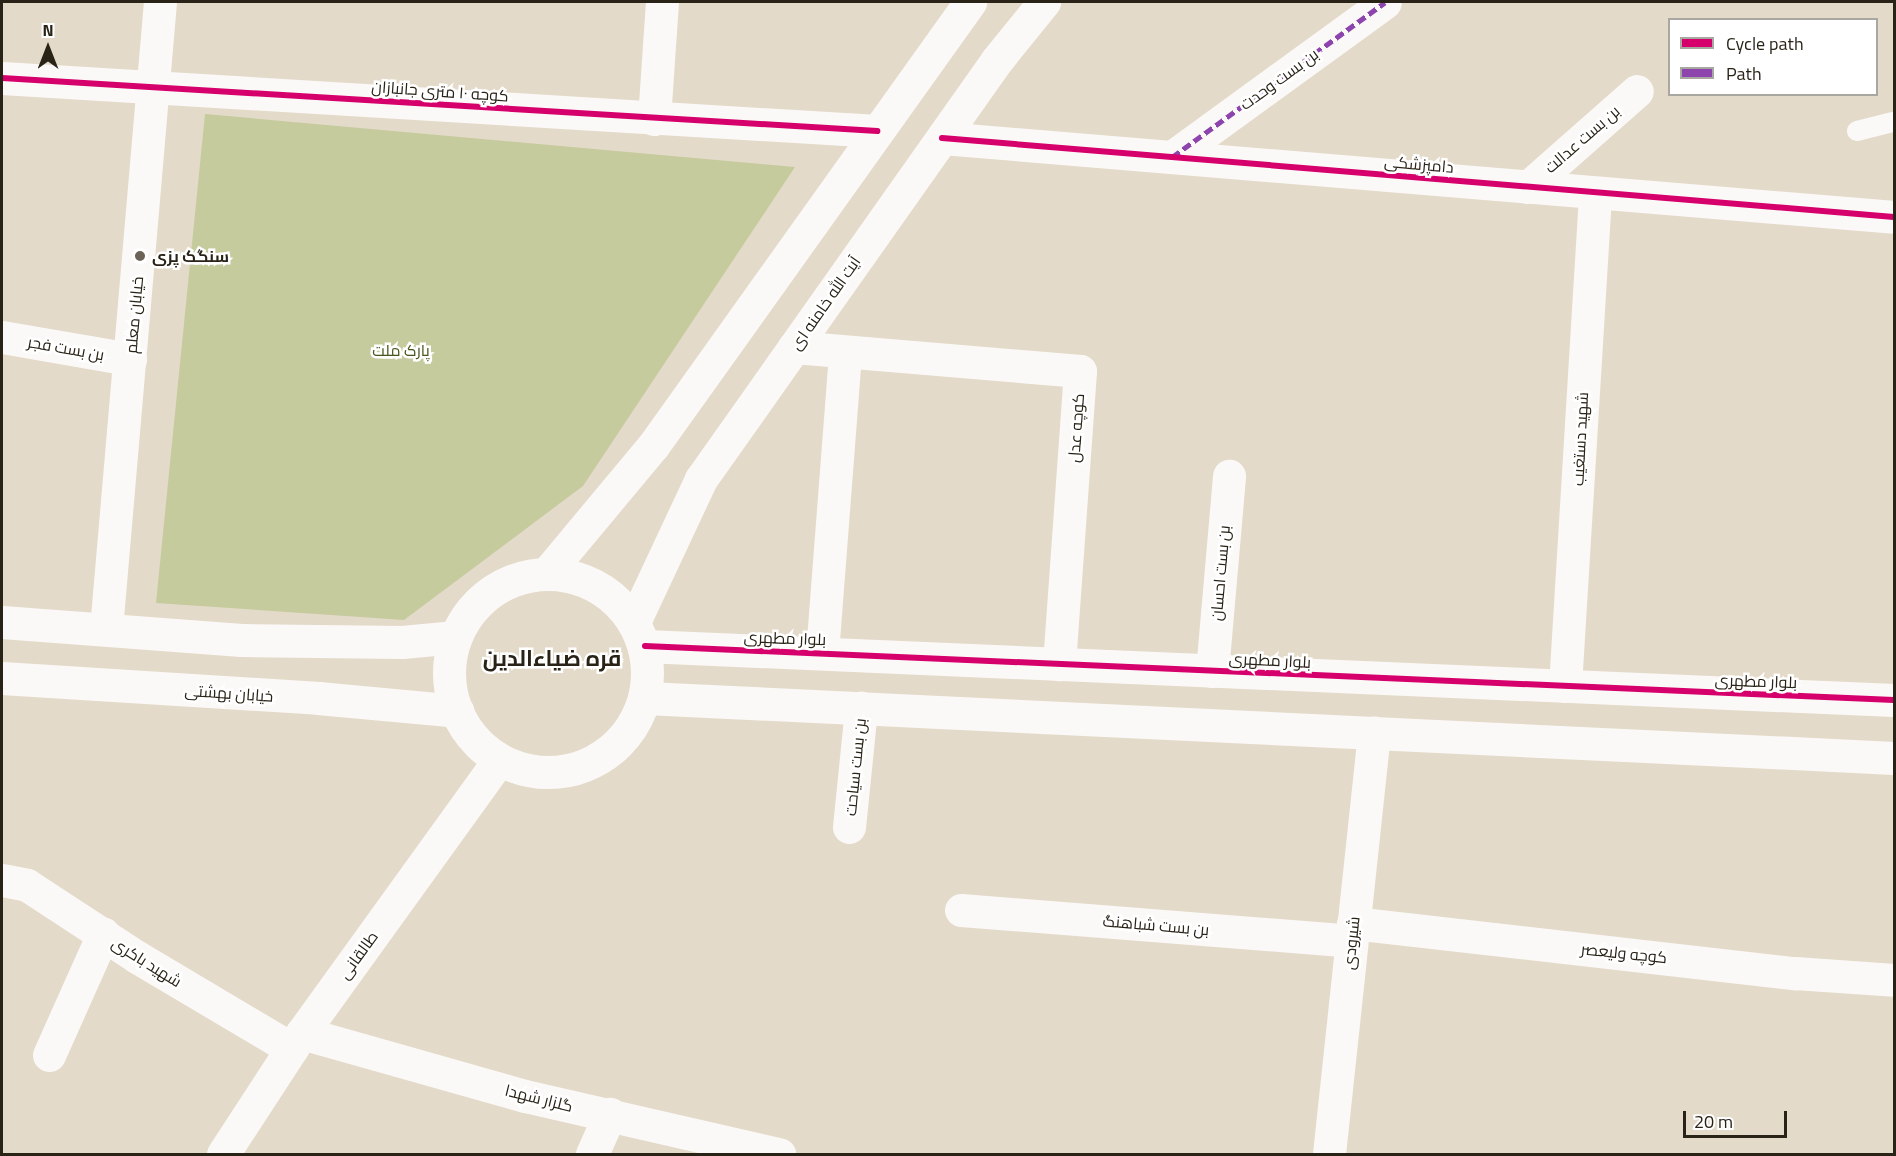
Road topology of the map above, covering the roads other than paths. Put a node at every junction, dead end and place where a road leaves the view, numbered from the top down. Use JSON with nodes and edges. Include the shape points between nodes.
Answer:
{"nodes":[{"id":1,"x":160,"y":2,"type":"edge"},
{"id":2,"x":662,"y":2,"type":"edge"},
{"id":3,"x":970,"y":2,"type":"edge"},
{"id":4,"x":1044,"y":2,"type":"edge"},
{"id":5,"x":1385,"y":2,"type":"edge"},
{"id":6,"x":2,"y":78,"type":"edge"},
{"id":7,"x":153,"y":86,"type":"junction"},
{"id":8,"x":1637,"y":91,"type":"dead end"},
{"id":9,"x":654,"y":119,"type":"junction"},
{"id":10,"x":1894,"y":122,"type":"edge"},
{"id":11,"x":877,"y":131,"type":"junction"},
{"id":12,"x":1857,"y":131,"type":"dead end"},
{"id":13,"x":942,"y":138,"type":"junction"},
{"id":14,"x":1172,"y":157,"type":"junction"},
{"id":15,"x":1528,"y":187,"type":"junction"},
{"id":16,"x":1595,"y":193,"type":"junction"},
{"id":17,"x":1894,"y":217,"type":"edge"},
{"id":18,"x":2,"y":337,"type":"edge"},
{"id":19,"x":794,"y":347,"type":"junction"},
{"id":20,"x":845,"y":352,"type":"junction"},
{"id":21,"x":130,"y":359,"type":"junction"},
{"id":22,"x":1229,"y":476,"type":"dead end"},
{"id":23,"x":547,"y":573,"type":"junction"},
{"id":24,"x":2,"y":622,"type":"edge"},
{"id":25,"x":106,"y":629,"type":"junction"},
{"id":26,"x":640,"y":634,"type":"junction"},
{"id":27,"x":456,"y":638,"type":"junction"},
{"id":28,"x":822,"y":654,"type":"junction"},
{"id":29,"x":1059,"y":664,"type":"junction"},
{"id":30,"x":1212,"y":671,"type":"junction"},
{"id":31,"x":2,"y":678,"type":"edge"},
{"id":32,"x":1565,"y":686,"type":"junction"},
{"id":33,"x":645,"y":698,"type":"junction"},
{"id":34,"x":1894,"y":700,"type":"edge"},
{"id":35,"x":861,"y":708,"type":"junction"},
{"id":36,"x":457,"y":711,"type":"junction"},
{"id":37,"x":1374,"y":732,"type":"junction"},
{"id":38,"x":1894,"y":758,"type":"edge"},
{"id":39,"x":499,"y":760,"type":"junction"},
{"id":40,"x":849,"y":827,"type":"dead end"},
{"id":41,"x":2,"y":880,"type":"edge"},
{"id":42,"x":961,"y":910,"type":"dead end"},
{"id":43,"x":1352,"y":932,"type":"junction"},
{"id":44,"x":103,"y":934,"type":"junction"},
{"id":45,"x":1894,"y":980,"type":"edge"},
{"id":46,"x":297,"y":1041,"type":"junction"},
{"id":47,"x":49,"y":1056,"type":"dead end"},
{"id":48,"x":610,"y":1114,"type":"junction"},
{"id":49,"x":223,"y":1155,"type":"edge"},
{"id":50,"x":592,"y":1155,"type":"edge"},
{"id":51,"x":779,"y":1155,"type":"edge"},
{"id":52,"x":1329,"y":1155,"type":"edge"}],
"edges":[{"from":1,"to":7,"type":"street","name":"خیابان معلم"},
{"from":2,"to":9,"type":"street"},
{"from":3,"to":11,"type":"street"},
{"from":4,"to":13,"type":"street","name":"آیت الله خامنه ای"},
{"from":5,"to":14,"type":"street","name":"بن بست وحدت"},
{"from":6,"to":7,"type":"street","name":"کوچه ۱۰ متری جانبازان"},
{"from":7,"to":9,"type":"street","name":"کوچه ۱۰ متری جانبازان"},
{"from":7,"to":21,"type":"street","name":"خیابان معلم"},
{"from":8,"to":15,"type":"street","name":"بن بست عدالت"},
{"from":9,"to":11,"type":"street","name":"کوچه ۱۰ متری جانبازان"},
{"from":10,"to":12,"type":"lane"},
{"from":11,"to":23,"type":"street","via":[[653,447]]},
{"from":13,"to":14,"type":"street","name":"دامپزشکی"},
{"from":13,"to":19,"type":"street","name":"آیت الله خامنه ای"},
{"from":14,"to":15,"type":"street","name":"دامپزشکی"},
{"from":15,"to":16,"type":"street","name":"دامپزشکی"},
{"from":16,"to":17,"type":"street","name":"دامپزشکی"},
{"from":16,"to":32,"type":"street","name":"شهید دستغیب"},
{"from":18,"to":21,"type":"street","name":"بن بست فجر"},
{"from":19,"to":20,"type":"street","name":"کوچه عدل"},
{"from":19,"to":26,"type":"street","name":"آیت الله خامنه ای","via":[[701,478]]},
{"from":20,"to":28,"type":"street"},
{"from":20,"to":29,"type":"street","name":"کوچه عدل","via":[[1080,371]]},
{"from":21,"to":25,"type":"street","name":"خیابان معلم"},
{"from":22,"to":30,"type":"street","name":"بن بست احسان"},
{"from":23,"to":26,"type":"street","via":[[573,576],[598,586],[618,602]]},
{"from":23,"to":27,"type":"street","via":[[521,577],[498,587],[477,603]]},
{"from":24,"to":25,"type":"street"},
{"from":25,"to":27,"type":"street","via":[[241,640],[402,642]]},
{"from":26,"to":28,"type":"street","name":"بلوار مطهری"},
{"from":26,"to":33,"type":"street","via":[[649,672]]},
{"from":27,"to":36,"type":"street","via":[[448,674]]},
{"from":28,"to":29,"type":"street","name":"بلوار مطهری"},
{"from":29,"to":30,"type":"street","name":"بلوار مطهری"},
{"from":30,"to":32,"type":"street","name":"بلوار مطهری"},
{"from":31,"to":36,"type":"street","name":"خیابان بهشتی"},
{"from":32,"to":34,"type":"street","name":"بلوار مطهری"},
{"from":33,"to":35,"type":"street"},
{"from":33,"to":39,"type":"street","via":[[636,722],[620,743],[600,759],[575,769],[532,771]]},
{"from":35,"to":37,"type":"street"},
{"from":35,"to":40,"type":"street","name":"بن بست سیاحت"},
{"from":36,"to":39,"type":"street","via":[[478,744]]},
{"from":37,"to":38,"type":"street"},
{"from":37,"to":43,"type":"street","name":"شیرودی"},
{"from":39,"to":46,"type":"street","name":"طالقانی"},
{"from":41,"to":44,"type":"street","name":"شهید باکری","via":[[27,885]]},
{"from":42,"to":43,"type":"street","name":"بن بست شباهنگ"},
{"from":43,"to":45,"type":"street","name":"کوچه ولیعصر"},
{"from":43,"to":52,"type":"street","name":"شیرودی"},
{"from":44,"to":46,"type":"street","name":"شهید باکری"},
{"from":44,"to":47,"type":"street"},
{"from":46,"to":48,"type":"street","name":"گلزار شهدا"},
{"from":46,"to":49,"type":"street","name":"طالقانی"},
{"from":48,"to":50,"type":"street"},
{"from":48,"to":51,"type":"street","name":"گلزار شهدا"}]}
